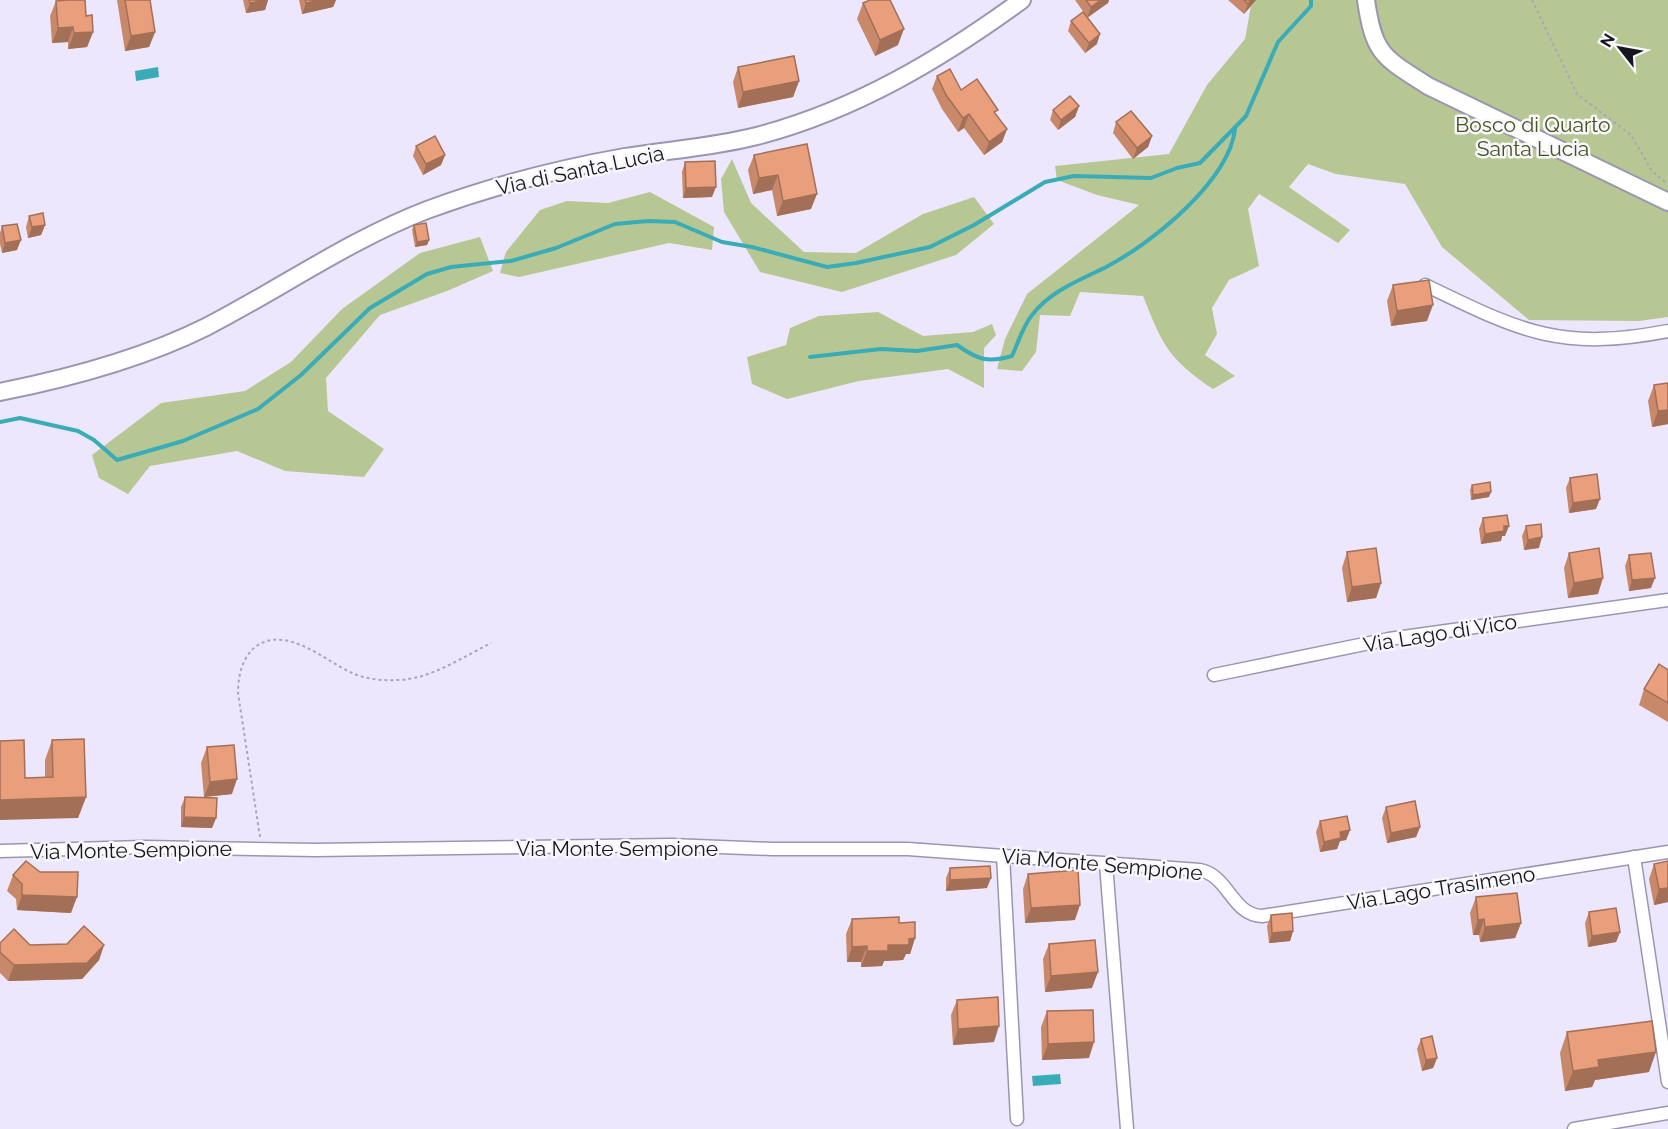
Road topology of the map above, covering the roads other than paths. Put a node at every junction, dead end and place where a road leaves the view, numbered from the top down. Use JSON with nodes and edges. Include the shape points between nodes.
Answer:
{"nodes":[{"id":1,"x":1022,"y":0,"type":"edge"},
{"id":2,"x":1366,"y":0,"type":"edge"},
{"id":3,"x":1668,"y":202,"type":"edge"},
{"id":4,"x":1425,"y":285,"type":"edge"},
{"id":5,"x":1668,"y":331,"type":"edge"},
{"id":6,"x":0,"y":392,"type":"edge"},
{"id":7,"x":1668,"y":600,"type":"edge"},
{"id":8,"x":1214,"y":675,"type":"dead end"},
{"id":9,"x":0,"y":852,"type":"edge"},
{"id":10,"x":1668,"y":852,"type":"edge"},
{"id":11,"x":1003,"y":855,"type":"junction"},
{"id":12,"x":1634,"y":858,"type":"junction"},
{"id":13,"x":1106,"y":864,"type":"junction"},
{"id":14,"x":1227,"y":887,"type":"joint"},
{"id":15,"x":1668,"y":1082,"type":"edge"},
{"id":16,"x":1668,"y":1113,"type":"edge"},
{"id":17,"x":1017,"y":1119,"type":"dead end"},
{"id":18,"x":1127,"y":1129,"type":"edge"},
{"id":19,"x":1574,"y":1129,"type":"edge"}],
"edges":[{"from":1,"to":6,"type":"street","name":"Via di Santa Lucia","via":[[923,68],[828,112],[741,140],[581,165],[474,194],[386,227],[175,341],[106,365]]},
{"from":2,"to":3,"type":"street","via":[[1372,35],[1380,51],[1394,64],[1428,86]]},
{"from":4,"to":5,"type":"street","via":[[1497,320],[1551,337],[1608,340]]},
{"from":7,"to":8,"type":"street","name":"Via Lago di Vico","via":[[1389,639]]},
{"from":9,"to":11,"type":"street","name":"Via Monte Sempione","via":[[144,847],[428,850],[671,845],[908,849]]},
{"from":10,"to":12,"type":"street","name":"Via Lago Trasimeno"},
{"from":11,"to":13,"type":"street","name":"Via Monte Sempione"},
{"from":11,"to":17,"type":"street"},
{"from":12,"to":14,"type":"street","name":"Via Lago Trasimeno","via":[[1262,916],[1243,910]]},
{"from":12,"to":15,"type":"street"},
{"from":13,"to":14,"type":"street","name":"Via Monte Sempione","via":[[1200,870],[1217,877]]},
{"from":13,"to":18,"type":"street"},
{"from":16,"to":19,"type":"street"}]}
